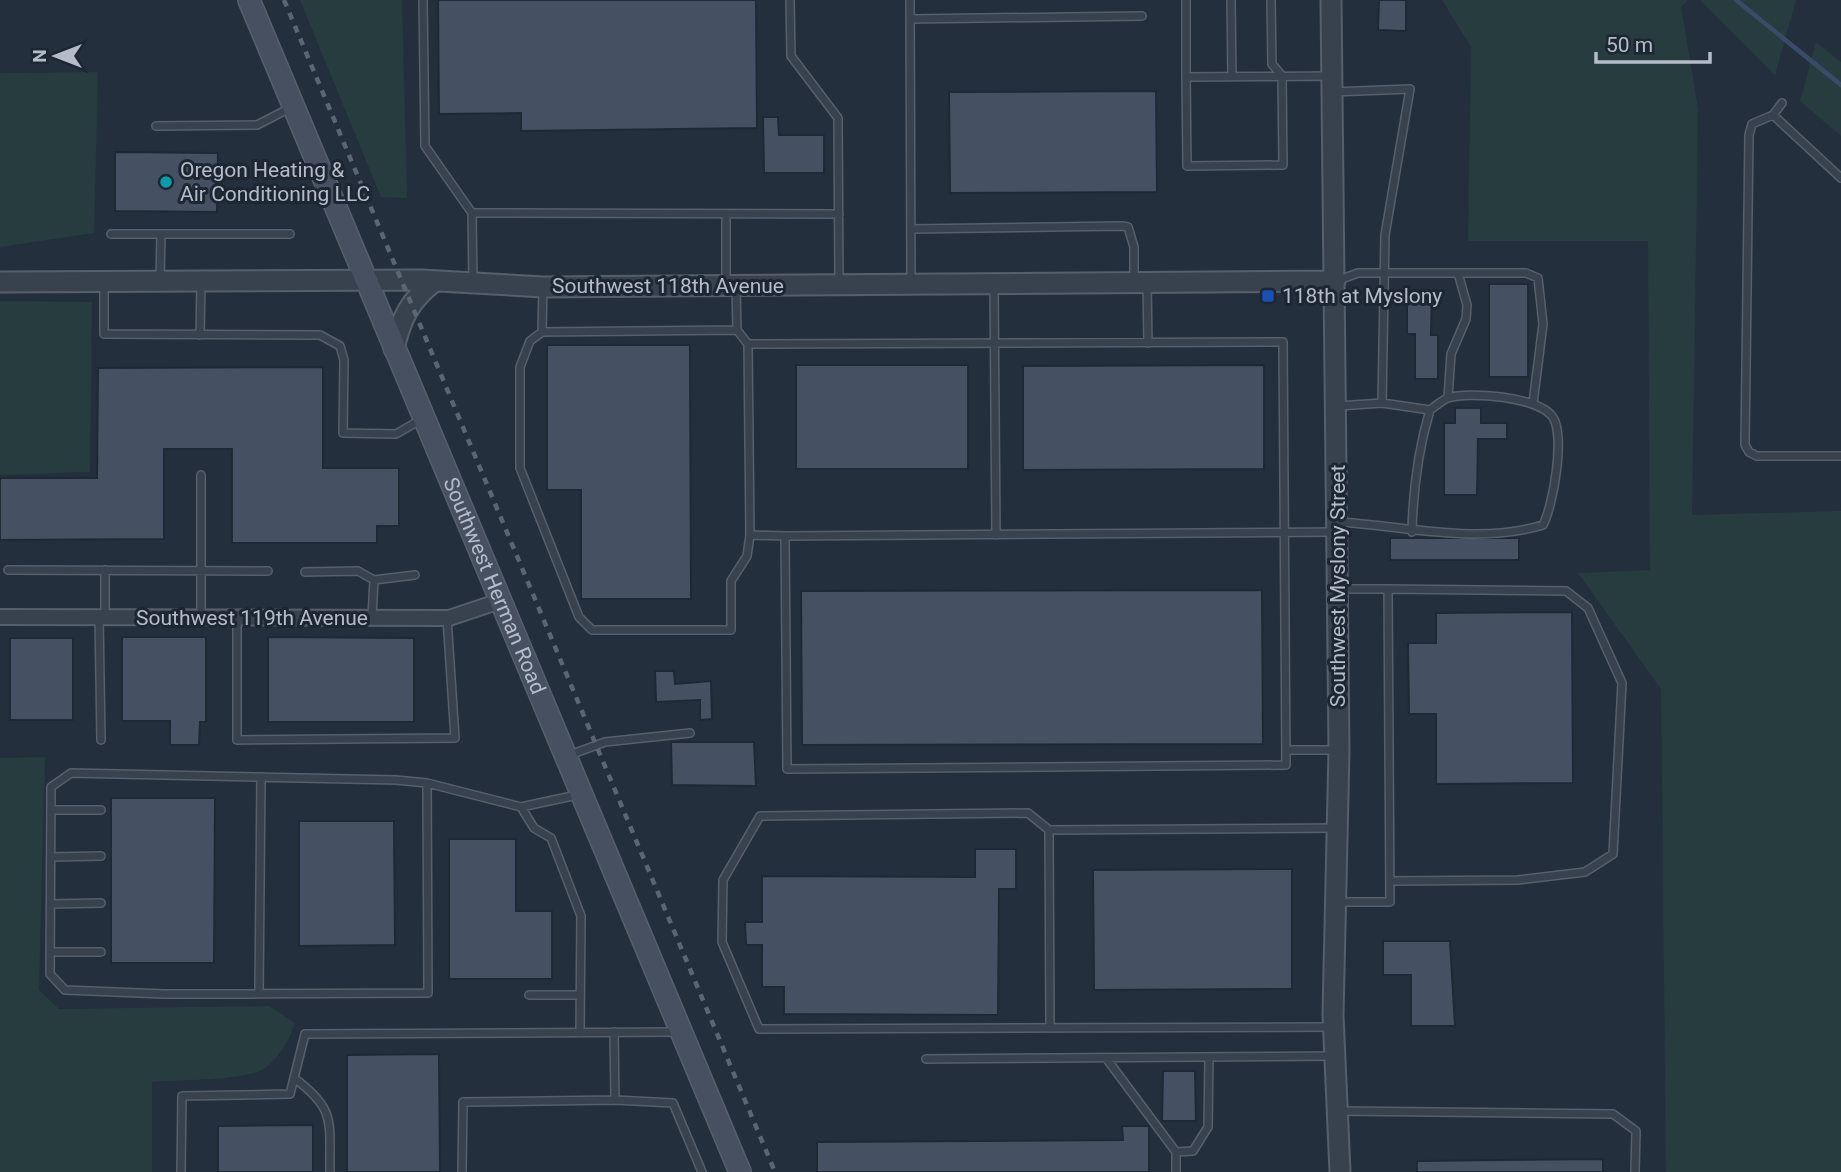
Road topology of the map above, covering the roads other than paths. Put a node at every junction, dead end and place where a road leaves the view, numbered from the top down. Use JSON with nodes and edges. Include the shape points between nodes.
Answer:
{"nodes":[{"id":1,"x":249,"y":0,"type":"edge"},
{"id":2,"x":423,"y":0,"type":"edge"},
{"id":3,"x":790,"y":0,"type":"edge"},
{"id":4,"x":911,"y":0,"type":"edge"},
{"id":5,"x":1186,"y":0,"type":"edge"},
{"id":6,"x":1231,"y":0,"type":"edge"},
{"id":7,"x":1272,"y":0,"type":"edge"},
{"id":8,"x":1331,"y":0,"type":"edge"},
{"id":9,"x":1142,"y":16,"type":"dead end"},
{"id":10,"x":911,"y":19,"type":"junction"},
{"id":11,"x":1282,"y":76,"type":"junction"},
{"id":12,"x":1186,"y":77,"type":"junction"},
{"id":13,"x":1232,"y":77,"type":"junction"},
{"id":14,"x":1332,"y":84,"type":"junction"},
{"id":15,"x":1782,"y":103,"type":"dead end"},
{"id":16,"x":293,"y":107,"type":"junction"},
{"id":17,"x":1773,"y":115,"type":"junction"},
{"id":18,"x":156,"y":126,"type":"dead end"},
{"id":19,"x":1841,"y":178,"type":"edge"},
{"id":20,"x":472,"y":213,"type":"junction"},
{"id":21,"x":726,"y":214,"type":"junction"},
{"id":22,"x":839,"y":214,"type":"junction"},
{"id":23,"x":911,"y":229,"type":"junction"},
{"id":24,"x":111,"y":234,"type":"dead end"},
{"id":25,"x":160,"y":234,"type":"junction"},
{"id":26,"x":290,"y":234,"type":"dead end"},
{"id":27,"x":1382,"y":273,"type":"junction"},
{"id":28,"x":1458,"y":273,"type":"junction"},
{"id":29,"x":201,"y":281,"type":"junction"},
{"id":30,"x":366,"y":281,"type":"junction"},
{"id":31,"x":435,"y":281,"type":"junction"},
{"id":32,"x":1335,"y":281,"type":"junction"},
{"id":33,"x":0,"y":282,"type":"edge"},
{"id":34,"x":104,"y":282,"type":"junction"},
{"id":35,"x":160,"y":282,"type":"junction"},
{"id":36,"x":1141,"y":283,"type":"junction"},
{"id":37,"x":473,"y":284,"type":"junction"},
{"id":38,"x":911,"y":284,"type":"junction"},
{"id":39,"x":994,"y":284,"type":"junction"},
{"id":40,"x":839,"y":285,"type":"junction"},
{"id":41,"x":731,"y":286,"type":"junction"},
{"id":42,"x":542,"y":287,"type":"junction"},
{"id":43,"x":737,"y":330,"type":"junction"},
{"id":44,"x":542,"y":332,"type":"junction"},
{"id":45,"x":200,"y":335,"type":"junction"},
{"id":46,"x":1148,"y":343,"type":"junction"},
{"id":47,"x":748,"y":344,"type":"junction"},
{"id":48,"x":995,"y":344,"type":"junction"},
{"id":49,"x":394,"y":349,"type":"junction"},
{"id":50,"x":1448,"y":398,"type":"junction"},
{"id":51,"x":1382,"y":403,"type":"junction"},
{"id":52,"x":1533,"y":403,"type":"junction"},
{"id":53,"x":1338,"y":406,"type":"junction"},
{"id":54,"x":1430,"y":410,"type":"junction"},
{"id":55,"x":423,"y":418,"type":"junction"},
{"id":56,"x":1841,"y":456,"type":"edge"},
{"id":57,"x":201,"y":475,"type":"dead end"},
{"id":58,"x":1338,"y":527,"type":"junction"},
{"id":59,"x":1284,"y":532,"type":"junction"},
{"id":60,"x":1412,"y":532,"type":"junction"},
{"id":61,"x":750,"y":535,"type":"junction"},
{"id":62,"x":996,"y":535,"type":"junction"},
{"id":63,"x":785,"y":536,"type":"junction"},
{"id":64,"x":9,"y":569,"type":"dead end"},
{"id":65,"x":105,"y":570,"type":"junction"},
{"id":66,"x":201,"y":571,"type":"junction"},
{"id":67,"x":268,"y":571,"type":"dead end"},
{"id":68,"x":305,"y":572,"type":"dead end"},
{"id":69,"x":415,"y":575,"type":"dead end"},
{"id":70,"x":374,"y":579,"type":"junction"},
{"id":71,"x":1338,"y":589,"type":"junction"},
{"id":72,"x":1388,"y":589,"type":"junction"},
{"id":73,"x":500,"y":601,"type":"junction"},
{"id":74,"x":0,"y":617,"type":"edge"},
{"id":75,"x":102,"y":617,"type":"junction"},
{"id":76,"x":201,"y":617,"type":"junction"},
{"id":77,"x":237,"y":618,"type":"junction"},
{"id":78,"x":372,"y":618,"type":"junction"},
{"id":79,"x":447,"y":618,"type":"junction"},
{"id":80,"x":690,"y":733,"type":"dead end"},
{"id":81,"x":101,"y":740,"type":"dead end"},
{"id":82,"x":1286,"y":750,"type":"junction"},
{"id":83,"x":1339,"y":750,"type":"junction"},
{"id":84,"x":566,"y":757,"type":"junction"},
{"id":85,"x":261,"y":777,"type":"junction"},
{"id":86,"x":427,"y":783,"type":"junction"},
{"id":87,"x":582,"y":794,"type":"junction"},
{"id":88,"x":521,"y":807,"type":"junction"},
{"id":89,"x":51,"y":810,"type":"junction"},
{"id":90,"x":102,"y":810,"type":"dead end"},
{"id":91,"x":1339,"y":828,"type":"junction"},
{"id":92,"x":1049,"y":830,"type":"junction"},
{"id":93,"x":101,"y":856,"type":"dead end"},
{"id":94,"x":51,"y":857,"type":"junction"},
{"id":95,"x":1390,"y":881,"type":"junction"},
{"id":96,"x":1336,"y":902,"type":"junction"},
{"id":97,"x":101,"y":903,"type":"dead end"},
{"id":98,"x":51,"y":904,"type":"junction"},
{"id":99,"x":50,"y":952,"type":"junction"},
{"id":100,"x":101,"y":952,"type":"dead end"},
{"id":101,"x":259,"y":994,"type":"junction"},
{"id":102,"x":529,"y":995,"type":"dead end"},
{"id":103,"x":580,"y":995,"type":"junction"},
{"id":104,"x":1334,"y":1027,"type":"junction"},
{"id":105,"x":1050,"y":1028,"type":"junction"},
{"id":106,"x":580,"y":1032,"type":"junction"},
{"id":107,"x":614,"y":1032,"type":"junction"},
{"id":108,"x":683,"y":1032,"type":"junction"},
{"id":109,"x":1335,"y":1056,"type":"junction"},
{"id":110,"x":1105,"y":1058,"type":"junction"},
{"id":111,"x":1209,"y":1058,"type":"junction"},
{"id":112,"x":926,"y":1059,"type":"dead end"},
{"id":113,"x":294,"y":1078,"type":"junction"},
{"id":114,"x":615,"y":1100,"type":"junction"},
{"id":115,"x":1338,"y":1111,"type":"junction"},
{"id":116,"x":1176,"y":1152,"type":"junction"},
{"id":117,"x":181,"y":1172,"type":"edge"},
{"id":118,"x":330,"y":1172,"type":"edge"},
{"id":119,"x":462,"y":1172,"type":"edge"},
{"id":120,"x":702,"y":1172,"type":"edge"},
{"id":121,"x":740,"y":1172,"type":"edge"},
{"id":122,"x":1176,"y":1172,"type":"edge"},
{"id":123,"x":1340,"y":1172,"type":"edge"},
{"id":124,"x":1635,"y":1172,"type":"edge"}],
"edges":[{"from":1,"to":16,"type":"main road","name":"Southwest Herman Road"},
{"from":2,"to":20,"type":"lane","via":[[425,146]]},
{"from":3,"to":22,"type":"lane","via":[[791,56],[838,118]]},
{"from":4,"to":10,"type":"lane"},
{"from":5,"to":12,"type":"lane"},
{"from":6,"to":13,"type":"lane"},
{"from":7,"to":11,"type":"lane","via":[[1272,64]]},
{"from":8,"to":14,"type":"street","name":"Southwest Myslony Street"},
{"from":9,"to":10,"type":"lane"},
{"from":10,"to":23,"type":"lane"},
{"from":11,"to":12,"type":"lane","via":[[1283,165],[1201,166],[1187,166]]},
{"from":11,"to":13,"type":"lane"},
{"from":11,"to":14,"type":"lane"},
{"from":12,"to":13,"type":"lane"},
{"from":14,"to":27,"type":"lane","via":[[1410,89]]},
{"from":14,"to":32,"type":"street","name":"Southwest Myslony Street"},
{"from":15,"to":17,"type":"lane"},
{"from":16,"to":18,"type":"lane","via":[[257,125]]},
{"from":16,"to":30,"type":"main road","name":"Southwest Herman Road"},
{"from":17,"to":19,"type":"lane"},
{"from":17,"to":56,"type":"lane","via":[[1752,124],[1749,135],[1745,444],[1757,456]]},
{"from":20,"to":21,"type":"lane"},
{"from":20,"to":37,"type":"lane"},
{"from":21,"to":22,"type":"lane"},
{"from":21,"to":41,"type":"lane"},
{"from":22,"to":40,"type":"lane"},
{"from":23,"to":36,"type":"lane","via":[[1128,227]]},
{"from":23,"to":38,"type":"lane"},
{"from":24,"to":25,"type":"lane"},
{"from":25,"to":26,"type":"lane"},
{"from":25,"to":35,"type":"lane"},
{"from":27,"to":28,"type":"lane"},
{"from":27,"to":32,"type":"lane","via":[[1358,273]]},
{"from":27,"to":51,"type":"lane"},
{"from":28,"to":50,"type":"lane","via":[[1466,319],[1451,354]]},
{"from":28,"to":52,"type":"lane","via":[[1526,273],[1538,278],[1543,324]]},
{"from":29,"to":30,"type":"street","name":"Southwest 118th Avenue"},
{"from":29,"to":35,"type":"street","name":"Southwest 118th Avenue"},
{"from":29,"to":45,"type":"lane"},
{"from":30,"to":31,"type":"street","name":"Southwest 118th Avenue"},
{"from":30,"to":49,"type":"main road","name":"Southwest Herman Road"},
{"from":31,"to":37,"type":"street","name":"Southwest 118th Avenue"},
{"from":31,"to":49,"type":"street","via":[[411,302],[400,322]]},
{"from":32,"to":36,"type":"street","name":"Southwest 118th Avenue"},
{"from":32,"to":53,"type":"street","name":"Southwest Myslony Street"},
{"from":33,"to":34,"type":"street","name":"Southwest 118th Avenue"},
{"from":34,"to":35,"type":"street","name":"Southwest 118th Avenue"},
{"from":34,"to":45,"type":"lane","via":[[103,334]]},
{"from":36,"to":39,"type":"street","name":"Southwest 118th Avenue"},
{"from":36,"to":46,"type":"lane"},
{"from":37,"to":42,"type":"street","name":"Southwest 118th Avenue"},
{"from":38,"to":39,"type":"street","name":"Southwest 118th Avenue"},
{"from":38,"to":40,"type":"street","name":"Southwest 118th Avenue"},
{"from":39,"to":48,"type":"lane"},
{"from":40,"to":41,"type":"street","name":"Southwest 118th Avenue"},
{"from":41,"to":42,"type":"street","name":"Southwest 118th Avenue"},
{"from":41,"to":43,"type":"lane"},
{"from":42,"to":44,"type":"lane"},
{"from":43,"to":44,"type":"lane"},
{"from":43,"to":47,"type":"lane"},
{"from":44,"to":61,"type":"lane","via":[[530,341],[520,367],[520,468],[579,617],[592,630],[731,630],[731,581],[747,556]]},
{"from":45,"to":55,"type":"lane","via":[[329,338],[340,346],[344,360],[343,433],[396,434]]},
{"from":46,"to":48,"type":"lane"},
{"from":46,"to":59,"type":"lane","via":[[1283,342]]},
{"from":47,"to":48,"type":"lane"},
{"from":47,"to":61,"type":"lane"},
{"from":48,"to":62,"type":"lane"},
{"from":49,"to":55,"type":"main road","name":"Southwest Herman Road"},
{"from":50,"to":52,"type":"lane","via":[[1488,396]]},
{"from":50,"to":54,"type":"lane"},
{"from":51,"to":53,"type":"lane"},
{"from":51,"to":54,"type":"lane"},
{"from":52,"to":60,"type":"lane","via":[[1551,415],[1558,432],[1551,509],[1543,525],[1524,530]]},
{"from":53,"to":58,"type":"street","name":"Southwest Myslony Street"},
{"from":54,"to":60,"type":"lane","via":[[1413,494]]},
{"from":55,"to":73,"type":"main road","name":"Southwest Herman Road"},
{"from":57,"to":66,"type":"lane"},
{"from":58,"to":59,"type":"lane"},
{"from":58,"to":60,"type":"lane","via":[[1384,525]]},
{"from":58,"to":71,"type":"street","name":"Southwest Myslony Street"},
{"from":59,"to":62,"type":"lane"},
{"from":59,"to":82,"type":"lane"},
{"from":61,"to":63,"type":"lane"},
{"from":62,"to":63,"type":"lane"},
{"from":63,"to":82,"type":"lane","via":[[787,769],[1286,765]]},
{"from":64,"to":65,"type":"lane"},
{"from":65,"to":66,"type":"lane"},
{"from":65,"to":75,"type":"lane"},
{"from":66,"to":67,"type":"lane"},
{"from":66,"to":76,"type":"lane"},
{"from":68,"to":70,"type":"lane","via":[[358,571]]},
{"from":69,"to":70,"type":"lane"},
{"from":70,"to":78,"type":"lane"},
{"from":71,"to":72,"type":"lane"},
{"from":71,"to":83,"type":"street","name":"Southwest Myslony Street"},
{"from":72,"to":95,"type":"lane"},
{"from":72,"to":95,"type":"lane","via":[[1566,592],[1588,608],[1622,683],[1613,854],[1585,872],[1518,880]]},
{"from":73,"to":79,"type":"street","name":"Southwest 119th Avenue"},
{"from":73,"to":84,"type":"main road","name":"Southwest Herman Road"},
{"from":74,"to":75,"type":"street","name":"Southwest 119th Avenue"},
{"from":75,"to":76,"type":"street","name":"Southwest 119th Avenue"},
{"from":75,"to":81,"type":"lane"},
{"from":76,"to":77,"type":"street","name":"Southwest 119th Avenue"},
{"from":77,"to":78,"type":"street","name":"Southwest 119th Avenue"},
{"from":77,"to":79,"type":"lane","via":[[237,740],[455,738]]},
{"from":78,"to":79,"type":"street","name":"Southwest 119th Avenue"},
{"from":80,"to":84,"type":"lane","via":[[605,742]]},
{"from":82,"to":83,"type":"lane"},
{"from":83,"to":91,"type":"street","name":"Southwest Myslony Street"},
{"from":84,"to":87,"type":"main road","name":"Southwest Herman Road"},
{"from":85,"to":86,"type":"lane"},
{"from":85,"to":89,"type":"lane","via":[[71,773],[51,787]]},
{"from":85,"to":101,"type":"lane"},
{"from":86,"to":88,"type":"lane"},
{"from":86,"to":101,"type":"lane","via":[[428,992]]},
{"from":87,"to":88,"type":"lane"},
{"from":87,"to":108,"type":"main road","name":"Southwest Herman Road"},
{"from":88,"to":103,"type":"lane","via":[[534,828],[551,838],[578,901]]},
{"from":89,"to":90,"type":"lane"},
{"from":89,"to":94,"type":"lane"},
{"from":91,"to":92,"type":"lane"},
{"from":91,"to":96,"type":"street","name":"Southwest Myslony Street"},
{"from":92,"to":105,"type":"lane"},
{"from":92,"to":105,"type":"lane","via":[[1027,813],[760,816],[723,880],[722,942],[759,1029]]},
{"from":93,"to":94,"type":"lane"},
{"from":94,"to":98,"type":"lane"},
{"from":95,"to":96,"type":"lane","via":[[1390,902]]},
{"from":96,"to":104,"type":"street","name":"Southwest Myslony Street"},
{"from":97,"to":98,"type":"lane"},
{"from":98,"to":99,"type":"lane"},
{"from":99,"to":100,"type":"lane"},
{"from":99,"to":101,"type":"lane","via":[[50,974],[65,990]]},
{"from":102,"to":103,"type":"lane"},
{"from":103,"to":106,"type":"lane"},
{"from":104,"to":105,"type":"lane"},
{"from":104,"to":109,"type":"street","name":"Southwest Myslony Street"},
{"from":106,"to":107,"type":"lane"},
{"from":106,"to":113,"type":"lane","via":[[305,1034]]},
{"from":107,"to":108,"type":"lane"},
{"from":107,"to":114,"type":"lane"},
{"from":108,"to":121,"type":"main road","name":"Southwest Herman Road"},
{"from":109,"to":111,"type":"lane"},
{"from":109,"to":115,"type":"street","name":"Southwest Myslony Street"},
{"from":110,"to":111,"type":"lane"},
{"from":110,"to":112,"type":"lane"},
{"from":110,"to":116,"type":"lane"},
{"from":111,"to":116,"type":"lane","via":[[1208,1127],[1193,1151]]},
{"from":113,"to":117,"type":"lane","via":[[290,1094],[181,1096]]},
{"from":113,"to":118,"type":"lane","via":[[316,1094],[329,1114]]},
{"from":114,"to":119,"type":"lane","via":[[463,1102]]},
{"from":114,"to":120,"type":"lane","via":[[673,1103]]},
{"from":115,"to":123,"type":"street","name":"Southwest Myslony Street"},
{"from":115,"to":124,"type":"lane","via":[[1613,1114],[1636,1131]]},
{"from":116,"to":122,"type":"lane"}]}
